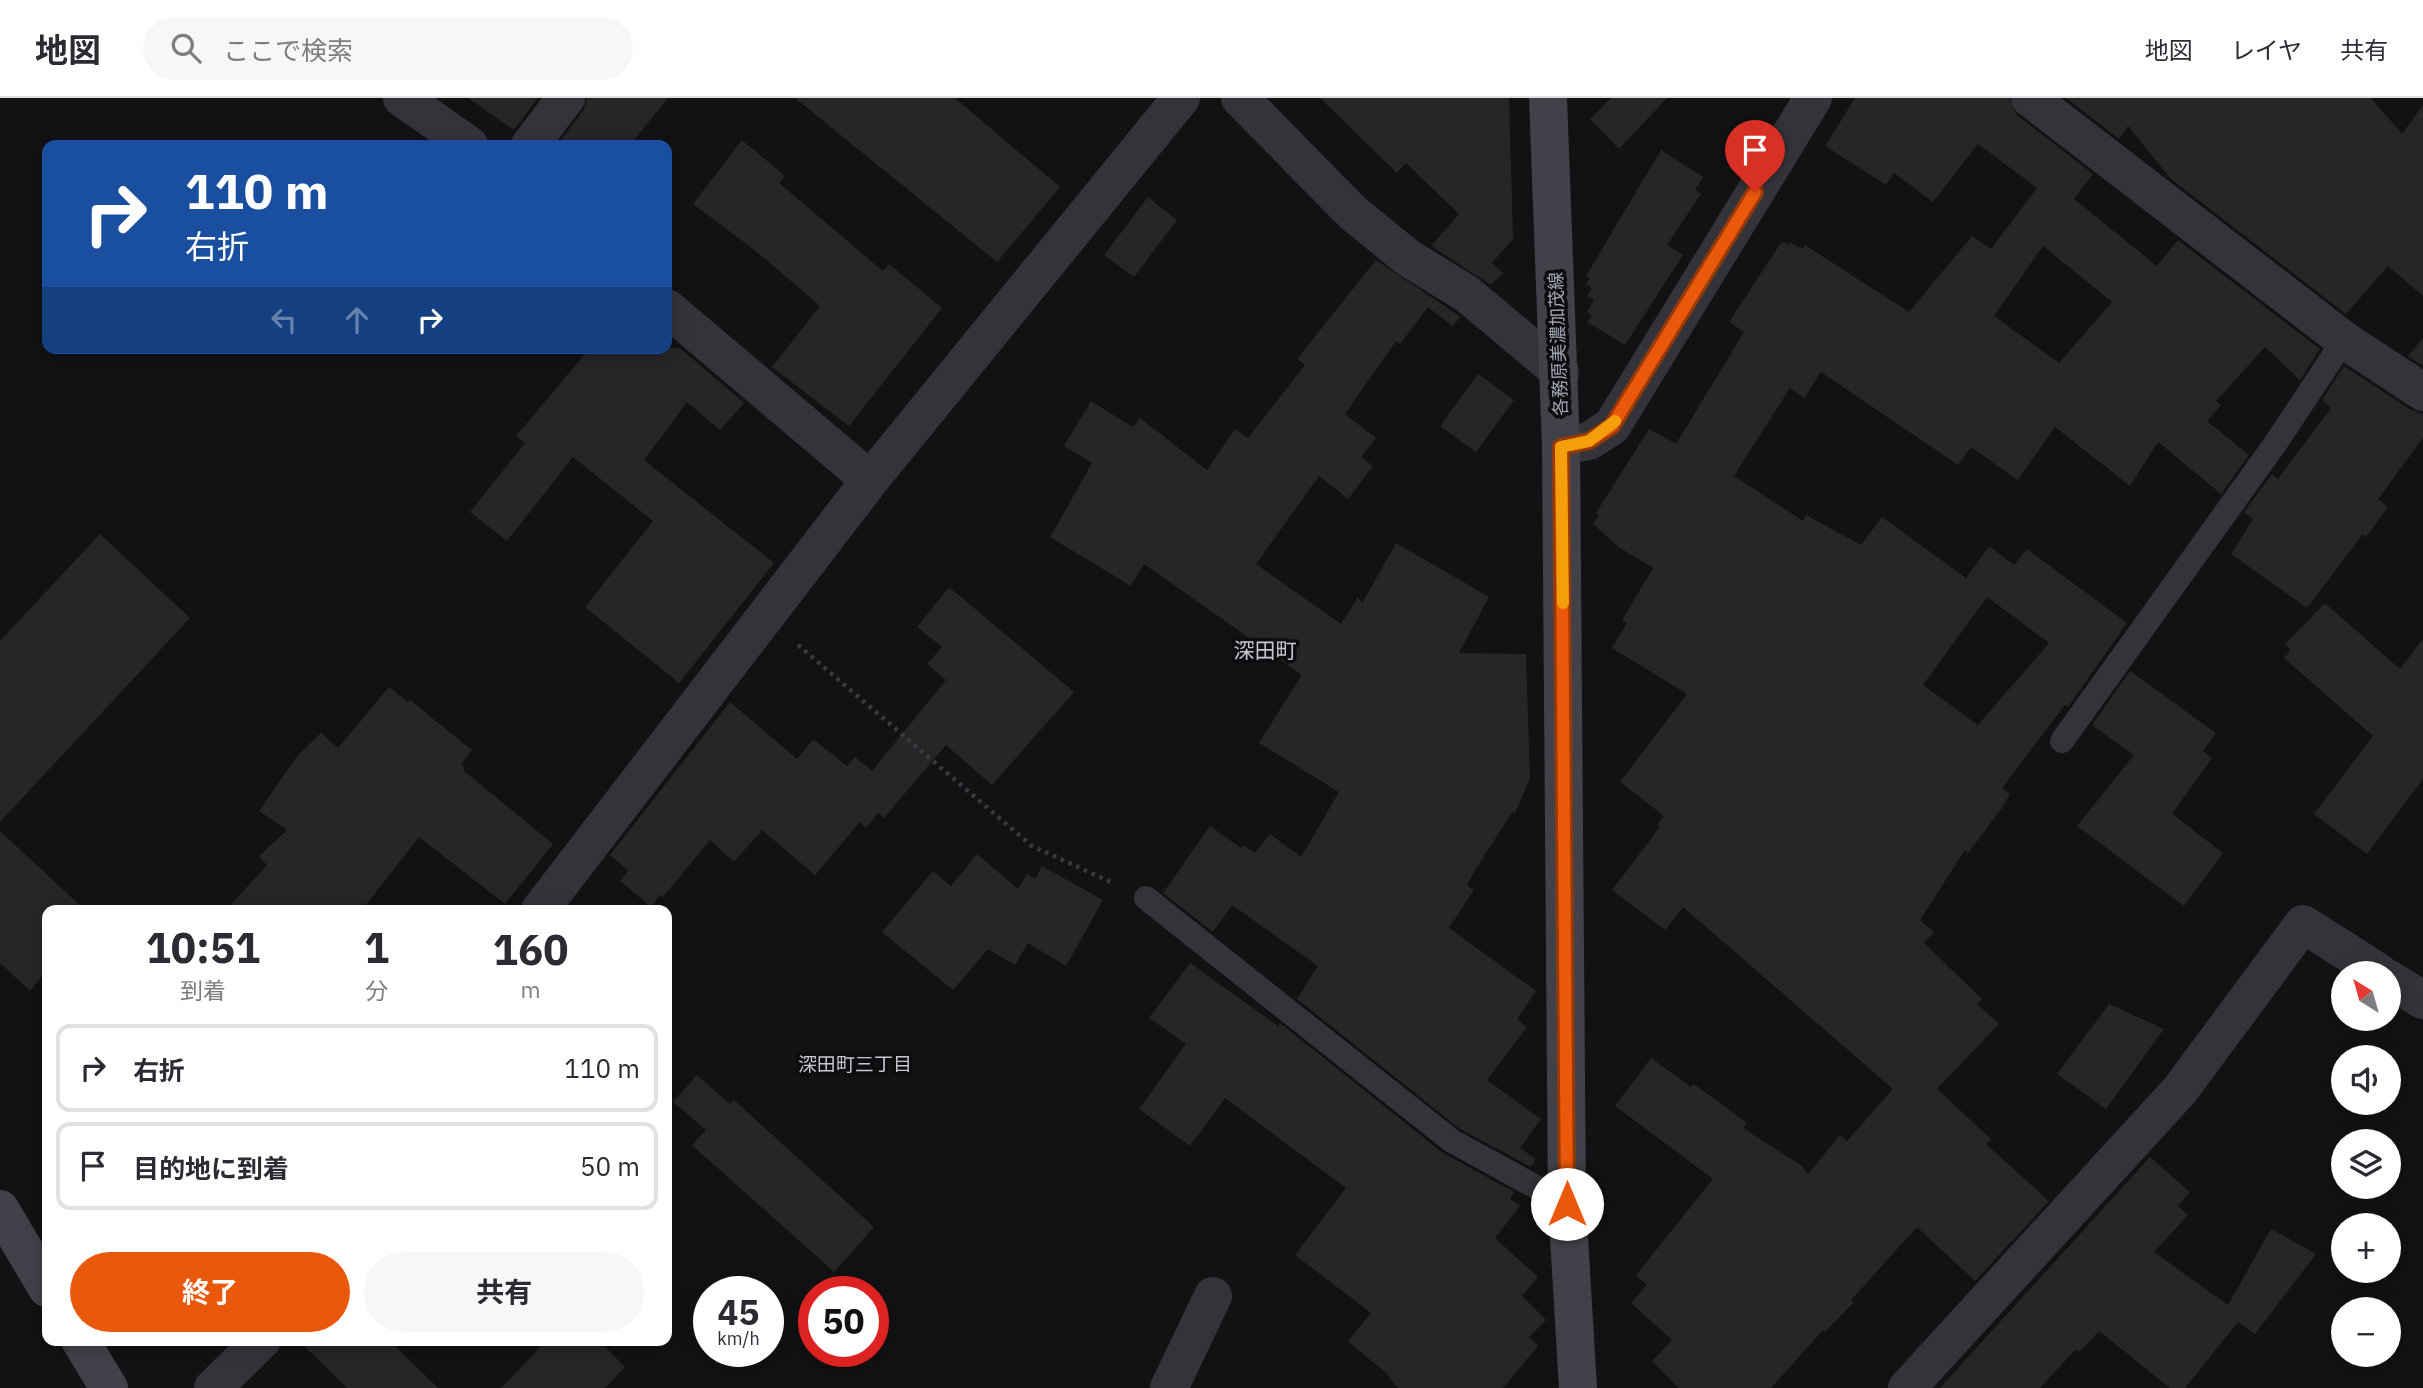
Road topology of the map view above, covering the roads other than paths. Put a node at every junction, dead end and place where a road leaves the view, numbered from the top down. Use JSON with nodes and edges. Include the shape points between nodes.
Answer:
{"nodes":[{"id":1,"x":402,"y":98,"type":"edge"},
{"id":2,"x":566,"y":98,"type":"edge"},
{"id":3,"x":1181,"y":98,"type":"edge"},
{"id":4,"x":1240,"y":98,"type":"edge"},
{"id":5,"x":1548,"y":98,"type":"edge"},
{"id":6,"x":1813,"y":98,"type":"edge"},
{"id":7,"x":2030,"y":98,"type":"edge"},
{"id":8,"x":462,"y":140,"type":"edge"},
{"id":9,"x":534,"y":140,"type":"edge"},
{"id":10,"x":672,"y":312,"type":"edge"},
{"id":11,"x":2344,"y":340,"type":"junction"},
{"id":12,"x":1560,"y":372,"type":"junction"},
{"id":13,"x":2423,"y":392,"type":"edge"},
{"id":14,"x":1561,"y":447,"type":"junction"},
{"id":15,"x":870,"y":480,"type":"junction"},
{"id":16,"x":2062,"y":741,"type":"dead end"},
{"id":17,"x":1146,"y":898,"type":"road end"},
{"id":18,"x":544,"y":905,"type":"edge"},
{"id":19,"x":2361,"y":961,"type":"edge"},
{"id":20,"x":2401,"y":986,"type":"edge"},
{"id":21,"x":2423,"y":1000,"type":"edge"},
{"id":22,"x":1567,"y":1204,"type":"junction"},
{"id":23,"x":0,"y":1209,"type":"edge"},
{"id":24,"x":42,"y":1280,"type":"edge"},
{"id":25,"x":1213,"y":1296,"type":"dead end"},
{"id":26,"x":84,"y":1346,"type":"edge"},
{"id":27,"x":256,"y":1346,"type":"edge"},
{"id":28,"x":109,"y":1388,"type":"edge"},
{"id":29,"x":213,"y":1388,"type":"edge"},
{"id":30,"x":1169,"y":1388,"type":"edge"},
{"id":31,"x":1578,"y":1388,"type":"edge"},
{"id":32,"x":1907,"y":1388,"type":"edge"}],
"edges":[{"from":1,"to":8,"type":"street"},
{"from":2,"to":9,"type":"street"},
{"from":3,"to":15,"type":"street"},
{"from":4,"to":12,"type":"street","via":[[1352,212],[1407,257],[1467,294]]},
{"from":5,"to":12,"type":"main road","name":"各務原美濃加茂線"},
{"from":6,"to":14,"type":"street","via":[[1612,426],[1589,441]]},
{"from":7,"to":11,"type":"street"},
{"from":10,"to":15,"type":"street"},
{"from":11,"to":13,"type":"street"},
{"from":11,"to":16,"type":"lane"},
{"from":12,"to":14,"type":"main road","name":"各務原美濃加茂線"},
{"from":14,"to":22,"type":"main road","name":"各務原美濃加茂線"},
{"from":15,"to":18,"type":"street"},
{"from":17,"to":22,"type":"lane","via":[[1452,1141]]},
{"from":19,"to":32,"type":"street","via":[[2303,924],[2180,1090]]},
{"from":20,"to":21,"type":"street"},
{"from":22,"to":31,"type":"main road","name":"各務原美濃加茂線"},
{"from":23,"to":24,"type":"main road"},
{"from":25,"to":30,"type":"street"},
{"from":26,"to":28,"type":"main road"},
{"from":27,"to":29,"type":"street"}]}
